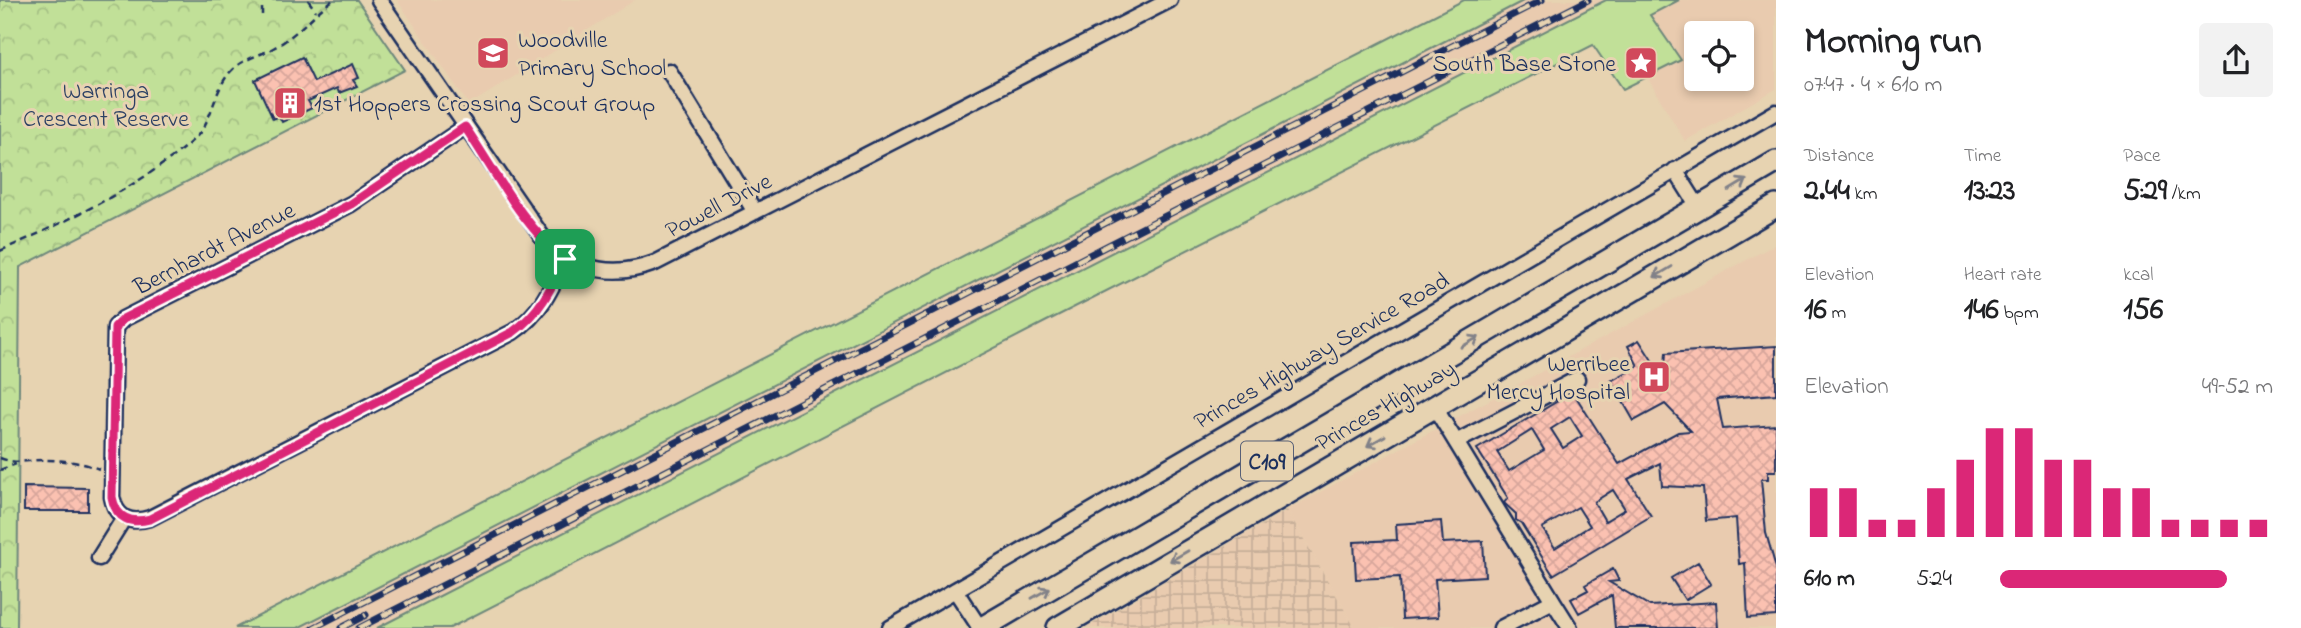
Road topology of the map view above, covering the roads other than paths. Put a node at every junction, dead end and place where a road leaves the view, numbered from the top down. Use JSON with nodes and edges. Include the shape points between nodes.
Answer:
{"nodes":[{"id":1,"x":379,"y":0,"type":"edge"},
{"id":2,"x":1170,"y":0,"type":"edge"},
{"id":3,"x":669,"y":71,"type":"dead end"},
{"id":4,"x":1776,"y":111,"type":"edge"},
{"id":5,"x":465,"y":127,"type":"junction"},
{"id":6,"x":1776,"y":162,"type":"edge"},
{"id":7,"x":1675,"y":170,"type":"junction"},
{"id":8,"x":1776,"y":206,"type":"edge"},
{"id":9,"x":1699,"y":208,"type":"junction"},
{"id":10,"x":755,"y":212,"type":"junction"},
{"id":11,"x":1721,"y":237,"type":"junction"},
{"id":12,"x":565,"y":259,"type":"junction"},
{"id":13,"x":1552,"y":294,"type":"junction"},
{"id":14,"x":1572,"y":326,"type":"junction"},
{"id":15,"x":1577,"y":379,"type":"dead end"},
{"id":16,"x":1434,"y":407,"type":"junction"},
{"id":17,"x":1456,"y":442,"type":"junction"},
{"id":18,"x":124,"y":518,"type":"junction"},
{"id":19,"x":99,"y":558,"type":"dead end"},
{"id":20,"x":955,"y":590,"type":"junction"},
{"id":21,"x":1553,"y":601,"type":"junction"},
{"id":22,"x":1518,"y":624,"type":"edge"},
{"id":23,"x":890,"y":628,"type":"edge"},
{"id":24,"x":981,"y":628,"type":"edge"},
{"id":25,"x":1058,"y":628,"type":"edge"},
{"id":26,"x":1501,"y":628,"type":"edge"},
{"id":27,"x":1570,"y":628,"type":"edge"}],
"edges":[{"from":1,"to":5,"type":"street","name":"Powell Drive"},
{"from":2,"to":10,"type":"street","name":"Powell Drive"},
{"from":3,"to":10,"type":"street"},
{"from":4,"to":7,"type":"street","name":"Princes Highway Service Road"},
{"from":5,"to":12,"type":"street","name":"Powell Drive","via":[[533,228]]},
{"from":5,"to":18,"type":"street","name":"Bernhardt Avenue","via":[[351,204],[115,327],[112,475],[114,507]]},
{"from":9,"to":6,"type":"highway","name":"Princes Highway","number":"C109","one_way":true},
{"from":7,"to":9,"type":"street"},
{"from":7,"to":20,"type":"street","name":"Princes Highway Service Road"},
{"from":8,"to":11,"type":"highway","name":"Princes Highway","number":"C109"},
{"from":9,"to":11,"type":"highway"},
{"from":9,"to":13,"type":"highway","name":"Princes Highway","number":"C109"},
{"from":10,"to":12,"type":"street","name":"Powell Drive","via":[[638,269],[601,271]]},
{"from":11,"to":14,"type":"highway","name":"Princes Highway","number":"C109","one_way":true},
{"from":12,"to":18,"type":"street","via":[[544,303],[513,332],[150,519]]},
{"from":13,"to":14,"type":"highway"},
{"from":24,"to":13,"type":"highway","name":"Princes Highway","number":"C109","one_way":true},
{"from":14,"to":16,"type":"highway","name":"Princes Highway","number":"C109"},
{"from":15,"to":17,"type":"street"},
{"from":16,"to":17,"type":"street"},
{"from":16,"to":25,"type":"highway","name":"Princes Highway","number":"C109","one_way":true},
{"from":17,"to":21,"type":"street"},
{"from":18,"to":19,"type":"street"},
{"from":20,"to":23,"type":"street","name":"Princes Highway Service Road"},
{"from":20,"to":24,"type":"street"},
{"from":21,"to":22,"type":"street"},
{"from":21,"to":27,"type":"street"},
{"from":22,"to":26,"type":"street"}]}
